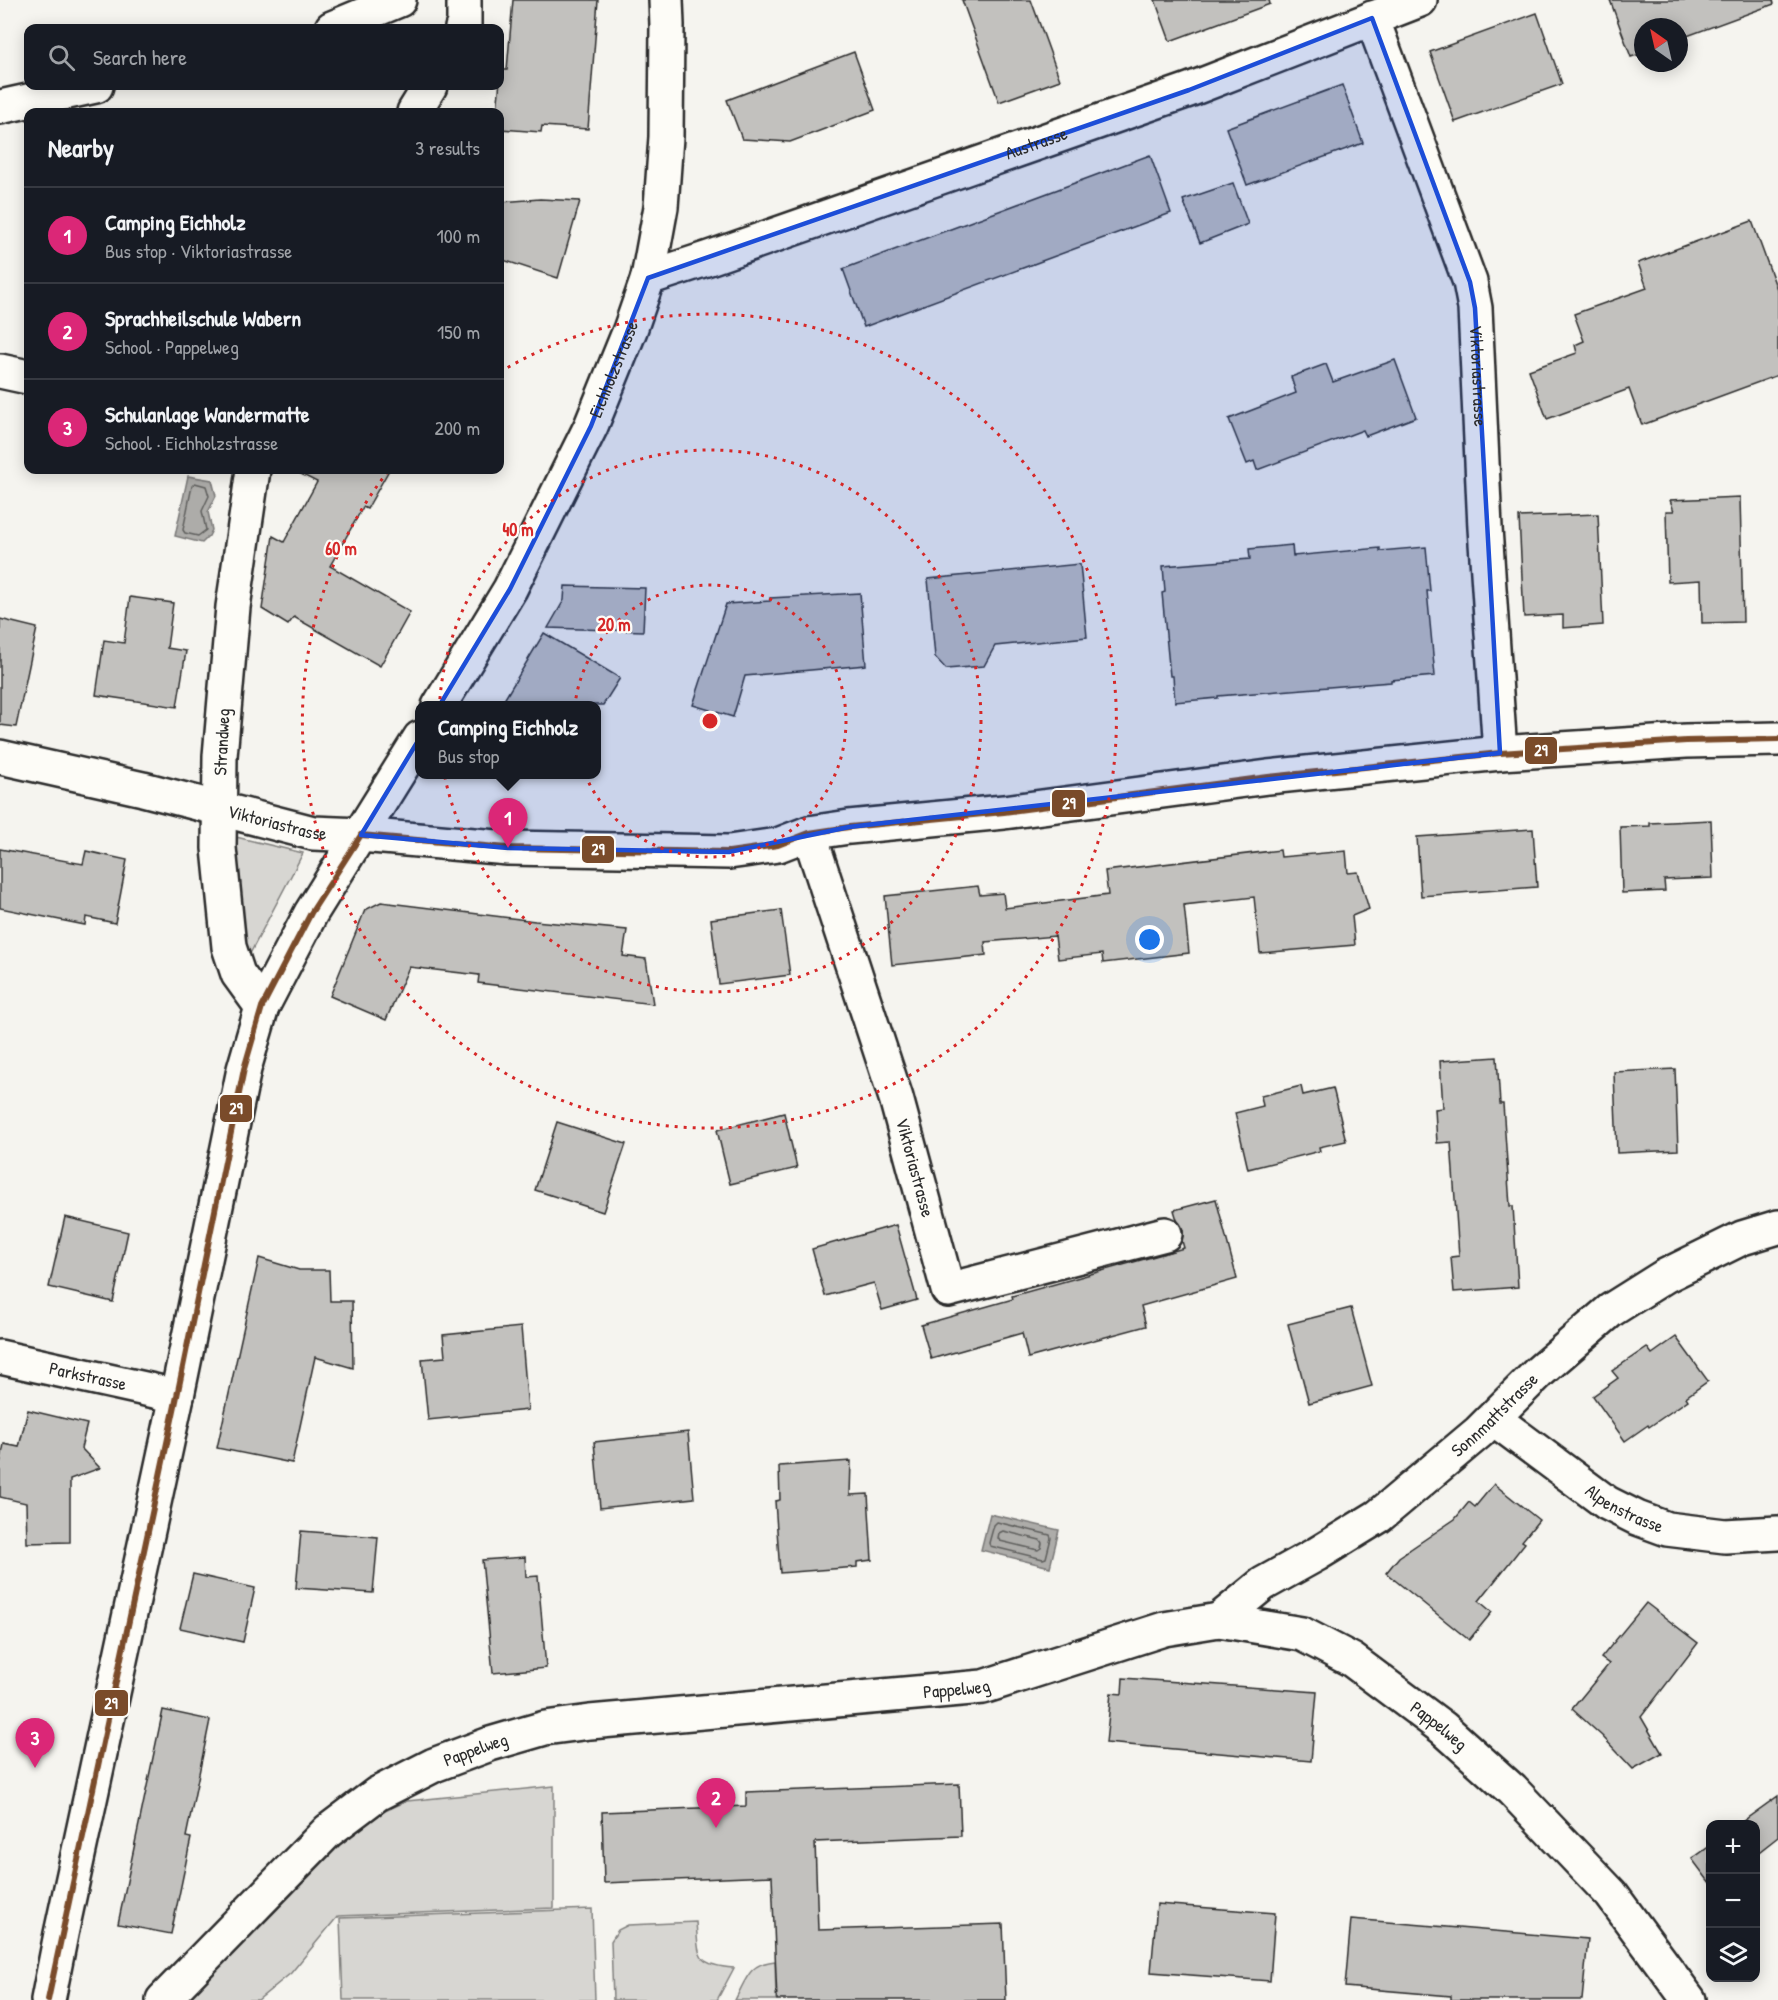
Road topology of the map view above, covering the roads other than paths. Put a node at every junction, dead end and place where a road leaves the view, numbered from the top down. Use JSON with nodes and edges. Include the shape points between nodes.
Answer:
{"nodes":[{"id":1,"x":399,"y":0,"type":"edge"},
{"id":2,"x":464,"y":0,"type":"edge"},
{"id":3,"x":666,"y":0,"type":"edge"},
{"id":4,"x":1420,"y":0,"type":"edge"},
{"id":5,"x":1372,"y":18,"type":"junction"},
{"id":6,"x":342,"y":24,"type":"edge"},
{"id":7,"x":464,"y":24,"type":"edge"},
{"id":8,"x":78,"y":90,"type":"edge"},
{"id":9,"x":428,"y":90,"type":"edge"},
{"id":10,"x":0,"y":107,"type":"edge"},
{"id":11,"x":416,"y":108,"type":"edge"},
{"id":12,"x":648,"y":278,"type":"junction"},
{"id":13,"x":0,"y":371,"type":"edge"},
{"id":14,"x":24,"y":375,"type":"edge"},
{"id":15,"x":252,"y":474,"type":"edge"},
{"id":16,"x":441,"y":701,"type":"edge"},
{"id":17,"x":1778,"y":740,"type":"edge"},
{"id":18,"x":415,"y":746,"type":"edge"},
{"id":19,"x":1500,"y":753,"type":"junction"},
{"id":20,"x":0,"y":757,"type":"edge"},
{"id":21,"x":220,"y":808,"type":"junction"},
{"id":22,"x":809,"y":834,"type":"junction"},
{"id":23,"x":361,"y":835,"type":"junction"},
{"id":24,"x":262,"y":1007,"type":"junction"},
{"id":25,"x":1778,"y":1227,"type":"edge"},
{"id":26,"x":1166,"y":1234,"type":"dead end"},
{"id":27,"x":0,"y":1357,"type":"edge"},
{"id":28,"x":177,"y":1396,"type":"junction"},
{"id":29,"x":1494,"y":1419,"type":"junction"},
{"id":30,"x":1778,"y":1533,"type":"edge"},
{"id":31,"x":1219,"y":1620,"type":"junction"},
{"id":32,"x":48,"y":2000,"type":"edge"},
{"id":33,"x":163,"y":2000,"type":"edge"},
{"id":34,"x":1689,"y":2000,"type":"edge"}],
"edges":[{"from":1,"to":6,"type":"street"},
{"from":2,"to":7,"type":"street"},
{"from":3,"to":12,"type":"street","name":"Eichholzstrasse","via":[[666,137],[661,207]]},
{"from":4,"to":5,"type":"street","name":"Austrasse"},
{"from":5,"to":12,"type":"street","name":"Austrasse","via":[[1178,94]]},
{"from":5,"to":19,"type":"street","name":"Viktoriastrasse","via":[[1470,282],[1475,308]]},
{"from":8,"to":10,"type":"street"},
{"from":9,"to":11,"type":"street"},
{"from":12,"to":16,"type":"street","name":"Eichholzstrasse","via":[[591,426],[510,589]]},
{"from":13,"to":14,"type":"street"},
{"from":15,"to":21,"type":"street","name":"Strandweg","via":[[233,607],[220,756]]},
{"from":17,"to":19,"type":"street","name":"Viktoriastrasse","via":[[1686,741]]},
{"from":18,"to":23,"type":"street"},
{"from":19,"to":22,"type":"street","name":"Viktoriastrasse","via":[[1268,777]]},
{"from":20,"to":21,"type":"street","name":"Viktoriastrasse"},
{"from":21,"to":23,"type":"street","name":"Viktoriastrasse","via":[[313,833]]},
{"from":21,"to":24,"type":"street","name":"Strandweg","via":[[219,848],[229,947],[238,974]]},
{"from":22,"to":23,"type":"street","name":"Viktoriastrasse","via":[[778,845],[729,852],[508,848]]},
{"from":22,"to":26,"type":"street","name":"Viktoriastrasse","via":[[896,1098],[948,1290]]},
{"from":23,"to":24,"type":"street","via":[[311,913]]},
{"from":24,"to":28,"type":"street","via":[[244,1069]]},
{"from":25,"to":29,"type":"street","name":"Sonnmattstrasse","via":[[1742,1238],[1665,1276],[1611,1311],[1538,1373]]},
{"from":27,"to":28,"type":"street","name":"Parkstrasse"},
{"from":28,"to":32,"type":"street"},
{"from":29,"to":30,"type":"street","name":"Alpenstrasse","via":[[1607,1503],[1637,1518],[1667,1529],[1725,1536]]},
{"from":29,"to":31,"type":"street","name":"Sonnmattstrasse","via":[[1379,1516],[1263,1584]]},
{"from":31,"to":33,"type":"street","name":"Pappelweg","via":[[1164,1629],[983,1687],[590,1722],[545,1728],[490,1744],[434,1765],[377,1794],[328,1831]]},
{"from":31,"to":34,"type":"street","name":"Pappelweg","via":[[1302,1634],[1352,1660],[1443,1728],[1512,1790],[1611,1894]]}]}
